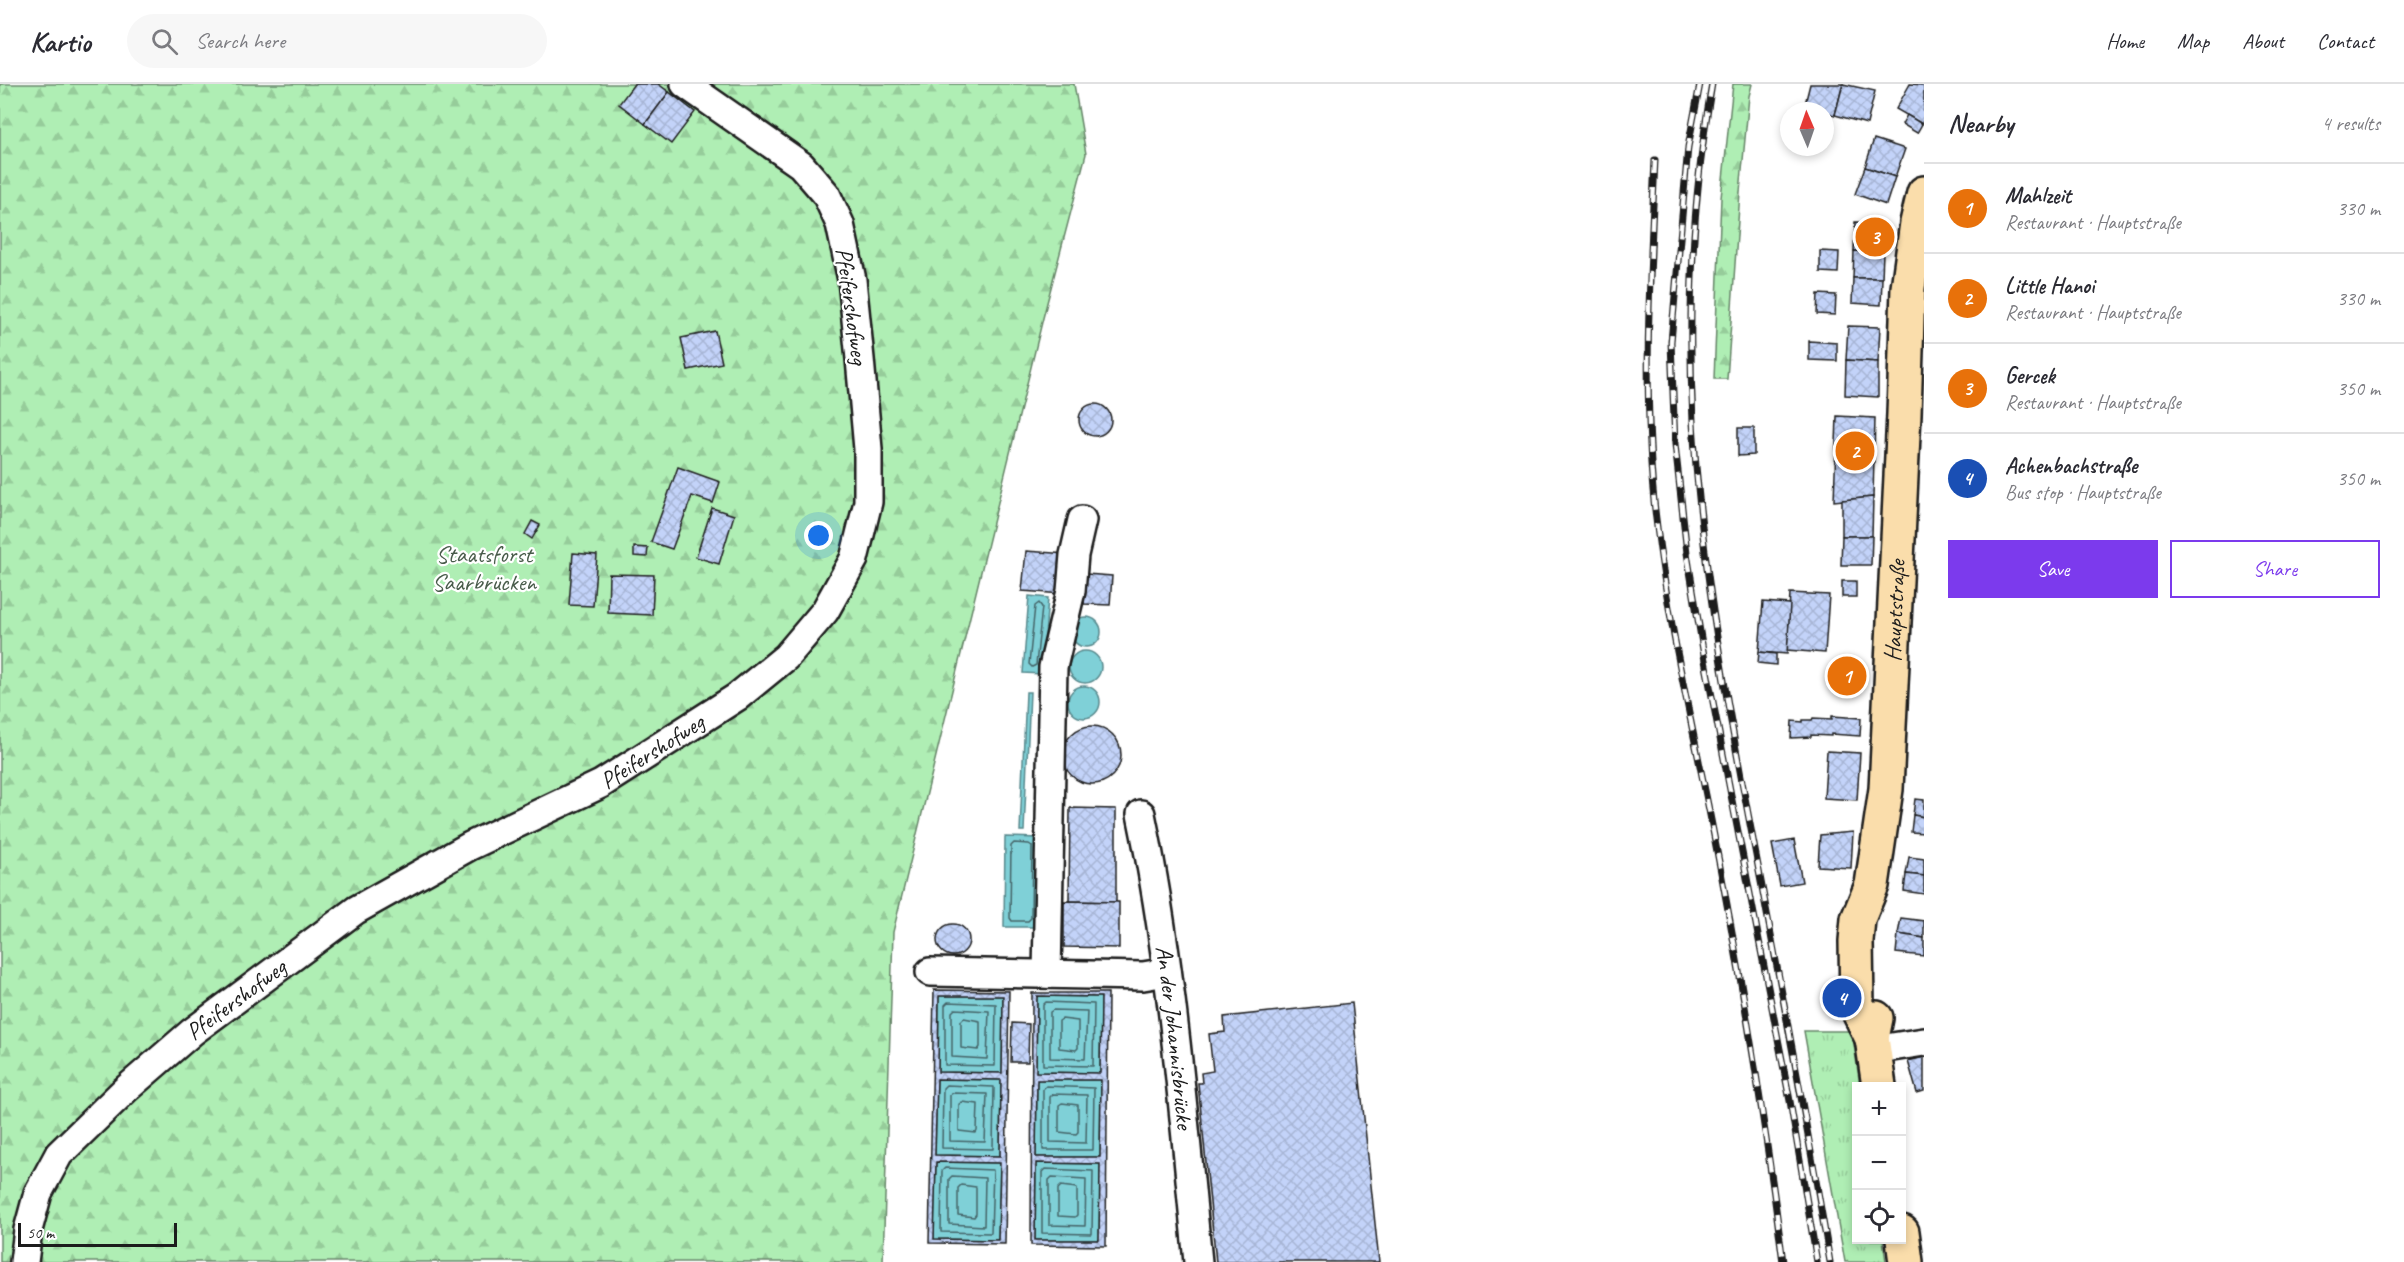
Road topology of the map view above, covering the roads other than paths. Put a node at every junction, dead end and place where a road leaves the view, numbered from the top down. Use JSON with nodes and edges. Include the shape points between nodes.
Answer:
{"nodes":[{"id":1,"x":685,"y":84,"type":"edge"},
{"id":2,"x":1924,"y":193,"type":"edge"},
{"id":3,"x":1082,"y":520,"type":"dead end"},
{"id":4,"x":1058,"y":599,"type":"dead end"},
{"id":5,"x":1053,"y":667,"type":"junction"},
{"id":6,"x":1141,"y":814,"type":"dead end"},
{"id":7,"x":930,"y":972,"type":"dead end"},
{"id":8,"x":1167,"y":972,"type":"junction"},
{"id":9,"x":1047,"y":974,"type":"junction"},
{"id":10,"x":1924,"y":1042,"type":"edge"},
{"id":11,"x":1873,"y":1044,"type":"junction"},
{"id":12,"x":1878,"y":1082,"type":"edge"},
{"id":13,"x":1904,"y":1244,"type":"edge"},
{"id":14,"x":24,"y":1262,"type":"edge"},
{"id":15,"x":1198,"y":1262,"type":"edge"},
{"id":16,"x":1906,"y":1262,"type":"edge"}],
"edges":[{"from":1,"to":14,"type":"street","name":"Pfeifershofweg","via":[[801,165],[826,194],[840,224],[852,280],[860,359],[868,502],[854,559],[825,611],[786,657],[737,697],[602,784],[470,846],[356,910],[192,1032],[59,1154],[38,1193]]},
{"from":2,"to":11,"type":"main road","name":"Hauptstraße","via":[[1908,288],[1886,789],[1872,885],[1877,920],[1878,1007]]},
{"from":3,"to":5,"type":"street"},
{"from":4,"to":5,"type":"street"},
{"from":5,"to":9,"type":"street"},
{"from":6,"to":8,"type":"street","name":"An der Johannisbrücke"},
{"from":7,"to":9,"type":"street"},
{"from":8,"to":9,"type":"street","via":[[1143,976]]},
{"from":8,"to":15,"type":"street","name":"An der Johannisbrücke"},
{"from":10,"to":11,"type":"street"},
{"from":11,"to":12,"type":"main road","name":"Hauptstraße"},
{"from":13,"to":16,"type":"main road"}]}
